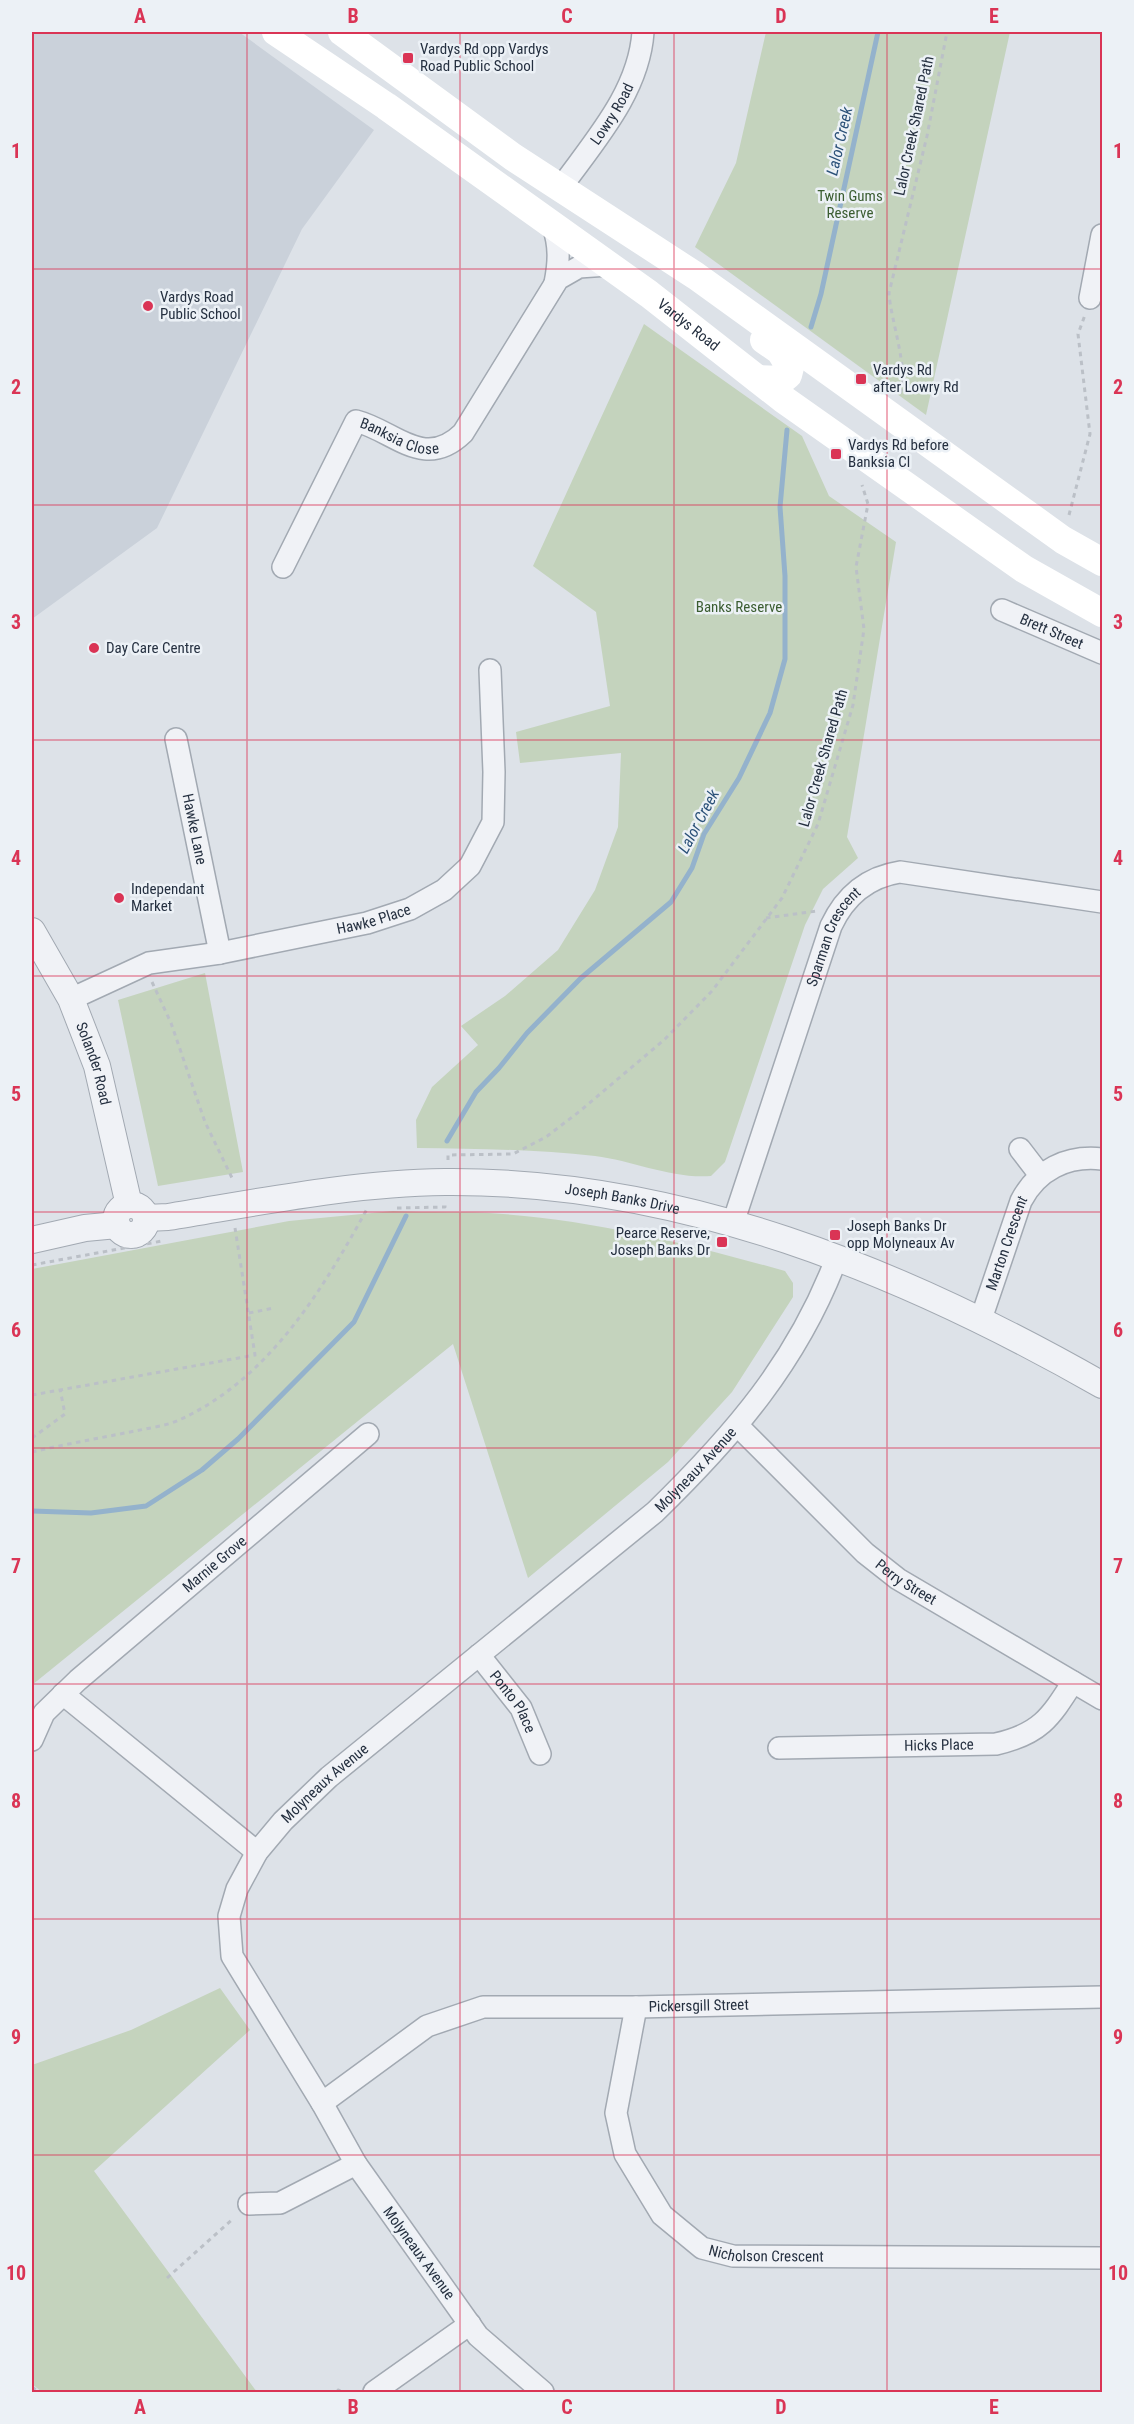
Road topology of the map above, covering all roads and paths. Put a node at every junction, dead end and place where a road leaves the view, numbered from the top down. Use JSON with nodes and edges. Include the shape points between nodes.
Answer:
{"nodes":[{"id":1,"x":276,"y":32,"type":"edge"},
{"id":2,"x":342,"y":32,"type":"edge"},
{"id":3,"x":643,"y":32,"type":"edge"},
{"id":4,"x":947,"y":32,"type":"edge"},
{"id":5,"x":562,"y":186,"type":"junction"},
{"id":6,"x":553,"y":226,"type":"junction"},
{"id":7,"x":1102,"y":235,"type":"edge"},
{"id":8,"x":608,"y":264,"type":"junction"},
{"id":9,"x":696,"y":276,"type":"junction"},
{"id":10,"x":555,"y":283,"type":"junction"},
{"id":11,"x":1090,"y":298,"type":"joint"},
{"id":12,"x":758,"y":379,"type":"junction"},
{"id":13,"x":895,"y":399,"type":"dead end"},
{"id":14,"x":860,"y":476,"type":"dead end"},
{"id":15,"x":1069,"y":515,"type":"dead end"},
{"id":16,"x":1102,"y":562,"type":"edge"},
{"id":17,"x":283,"y":567,"type":"dead end"},
{"id":18,"x":1002,"y":609,"type":"dead end"},
{"id":19,"x":1102,"y":613,"type":"edge"},
{"id":20,"x":1102,"y":653,"type":"edge"},
{"id":21,"x":490,"y":670,"type":"dead end"},
{"id":22,"x":176,"y":739,"type":"dead end"},
{"id":23,"x":1102,"y":902,"type":"edge"},
{"id":24,"x":839,"y":908,"type":"junction"},
{"id":25,"x":766,"y":918,"type":"junction"},
{"id":26,"x":32,"y":931,"type":"edge"},
{"id":27,"x":220,"y":952,"type":"junction"},
{"id":28,"x":149,"y":963,"type":"junction"},
{"id":29,"x":71,"y":999,"type":"junction"},
{"id":30,"x":1020,"y":1149,"type":"dead end"},
{"id":31,"x":448,"y":1155,"type":"dead end"},
{"id":32,"x":1102,"y":1159,"type":"edge"},
{"id":33,"x":1040,"y":1175,"type":"junction"},
{"id":34,"x":233,"y":1180,"type":"dead end"},
{"id":35,"x":445,"y":1207,"type":"dead end"},
{"id":36,"x":390,"y":1208,"type":"dead end"},
{"id":37,"x":357,"y":1210,"type":"dead end"},
{"id":38,"x":131,"y":1216,"type":"junction"},
{"id":39,"x":733,"y":1223,"type":"junction"},
{"id":40,"x":243,"y":1226,"type":"dead end"},
{"id":41,"x":235,"y":1228,"type":"junction"},
{"id":42,"x":225,"y":1229,"type":"dead end"},
{"id":43,"x":32,"y":1240,"type":"edge"},
{"id":44,"x":165,"y":1240,"type":"dead end"},
{"id":45,"x":837,"y":1257,"type":"junction"},
{"id":46,"x":32,"y":1265,"type":"edge"},
{"id":47,"x":274,"y":1308,"type":"dead end"},
{"id":48,"x":249,"y":1313,"type":"junction"},
{"id":49,"x":981,"y":1319,"type":"junction"},
{"id":50,"x":1102,"y":1385,"type":"edge"},
{"id":51,"x":60,"y":1389,"type":"junction"},
{"id":52,"x":32,"y":1395,"type":"edge"},
{"id":53,"x":738,"y":1426,"type":"junction"},
{"id":54,"x":368,"y":1434,"type":"dead end"},
{"id":55,"x":32,"y":1438,"type":"edge"},
{"id":56,"x":32,"y":1452,"type":"edge"},
{"id":57,"x":479,"y":1655,"type":"junction"},
{"id":58,"x":1073,"y":1682,"type":"junction"},
{"id":59,"x":63,"y":1694,"type":"junction"},
{"id":60,"x":1102,"y":1699,"type":"edge"},
{"id":61,"x":32,"y":1740,"type":"edge"},
{"id":62,"x":779,"y":1748,"type":"dead end"},
{"id":63,"x":540,"y":1754,"type":"dead end"},
{"id":64,"x":257,"y":1852,"type":"junction"},
{"id":65,"x":1102,"y":1997,"type":"edge"},
{"id":66,"x":636,"y":2007,"type":"junction"},
{"id":67,"x":322,"y":2103,"type":"junction"},
{"id":68,"x":356,"y":2164,"type":"junction"},
{"id":69,"x":249,"y":2204,"type":"joint"},
{"id":70,"x":1102,"y":2258,"type":"edge"},
{"id":71,"x":167,"y":2278,"type":"dead end"},
{"id":72,"x":470,"y":2324,"type":"junction"},
{"id":73,"x":32,"y":2387,"type":"edge"},
{"id":74,"x":39,"y":2392,"type":"edge"},
{"id":75,"x":338,"y":2392,"type":"edge"},
{"id":76,"x":343,"y":2392,"type":"edge"},
{"id":77,"x":374,"y":2392,"type":"edge"},
{"id":78,"x":543,"y":2392,"type":"edge"}],
"edges":[{"from":1,"to":6,"type":"main road","name":"Vardys Road"},
{"from":2,"to":5,"type":"main road","via":[[513,157]]},
{"from":3,"to":5,"type":"street","name":"Lowry Road","via":[[641,56],[627,90]]},
{"from":4,"to":13,"type":"path","name":"Lalor Creek Shared Path","via":[[927,136],[888,293],[903,376],[902,390]]},
{"from":5,"to":9,"type":"main road"},
{"from":6,"to":8,"type":"main road","name":"Vardys Road"},
{"from":6,"to":10,"type":"street","name":"Banksia Close","via":[[559,263]]},
{"from":7,"to":11,"type":"street"},
{"from":8,"to":10,"type":"street","name":"Banksia Close","via":[[571,270]]},
{"from":8,"to":12,"type":"main road","name":"Vardys Road"},
{"from":9,"to":12,"type":"main road","via":[[709,300],[787,360],[790,367],[782,380]]},
{"from":9,"to":16,"type":"main road","via":[[1063,540]]},
{"from":10,"to":17,"type":"street","name":"Banksia Close","via":[[463,433],[452,444],[434,450],[418,448],[356,421]]},
{"from":11,"to":15,"type":"path","via":[[1078,334],[1090,434]]},
{"from":12,"to":19,"type":"main road","name":"Vardys Road","via":[[1024,569]]},
{"from":14,"to":25,"type":"path","name":"Lalor Creek Shared Path","via":[[868,504],[856,567],[864,629],[853,705],[818,824],[782,898]]},
{"from":18,"to":20,"type":"street","name":"Brett Street"},
{"from":21,"to":27,"type":"street","name":"Hawke Place","via":[[492,822],[470,866],[444,890],[410,909],[367,923]]},
{"from":22,"to":27,"type":"street","name":"Hawke Lane"},
{"from":23,"to":24,"type":"street","name":"Sparman Crescent","via":[[900,872],[883,874],[869,882]]},
{"from":24,"to":25,"type":"path"},
{"from":24,"to":39,"type":"street","name":"Sparman Crescent"},
{"from":25,"to":31,"type":"path","name":"Lalor Creek Shared Path","via":[[712,991],[664,1040],[572,1118],[513,1154]]},
{"from":26,"to":29,"type":"street","name":"Solander Road"},
{"from":27,"to":28,"type":"street","name":"Hawke Place"},
{"from":28,"to":29,"type":"street","name":"Hawke Place"},
{"from":28,"to":34,"type":"path","via":[[152,981],[171,1023],[205,1122]]},
{"from":29,"to":38,"type":"street","name":"Solander Road","via":[[97,1066]]},
{"from":30,"to":33,"type":"street"},
{"from":32,"to":33,"type":"street","via":[[1078,1160]]},
{"from":33,"to":49,"type":"street","name":"Marton Crescent","via":[[1029,1184],[1021,1201]]},
{"from":35,"to":36,"type":"path"},
{"from":37,"to":56,"type":"path","via":[[368,1209],[341,1255],[266,1360],[237,1385],[178,1421]]},
{"from":38,"to":39,"type":"street","name":"Joseph Banks Drive","via":[[168,1217],[356,1187],[446,1182],[582,1190]]},
{"from":38,"to":43,"type":"street","name":"Joseph Banks Drive"},
{"from":39,"to":45,"type":"street","name":"Joseph Banks Drive"},
{"from":40,"to":41,"type":"path"},
{"from":41,"to":42,"type":"path"},
{"from":41,"to":48,"type":"path"},
{"from":44,"to":46,"type":"path"},
{"from":45,"to":49,"type":"street","name":"Joseph Banks Drive"},
{"from":45,"to":53,"type":"street","name":"Molyneaux Avenue","via":[[810,1322]]},
{"from":47,"to":48,"type":"path"},
{"from":48,"to":51,"type":"path","via":[[255,1355]]},
{"from":49,"to":50,"type":"street","name":"Joseph Banks Drive"},
{"from":51,"to":52,"type":"path"},
{"from":51,"to":55,"type":"path","via":[[65,1414]]},
{"from":53,"to":57,"type":"street","name":"Molyneaux Avenue","via":[[655,1512]]},
{"from":53,"to":58,"type":"street","name":"Perry Street","via":[[865,1553],[898,1579]]},
{"from":54,"to":59,"type":"street","name":"Marnie Grove"},
{"from":57,"to":63,"type":"street","name":"Ponto Place","via":[[521,1708]]},
{"from":57,"to":64,"type":"street","name":"Molyneaux Avenue","via":[[328,1777]]},
{"from":58,"to":60,"type":"street","name":"Perry Street"},
{"from":58,"to":62,"type":"street","name":"Hicks Place","via":[[1050,1718],[1018,1739],[996,1744]]},
{"from":59,"to":61,"type":"street","name":"Marnie Grove","via":[[44,1713]]},
{"from":59,"to":64,"type":"street"},
{"from":64,"to":67,"type":"street","name":"Molyneaux Avenue","via":[[237,1889],[229,1916],[232,1956]]},
{"from":65,"to":66,"type":"street","name":"Pickersgill Street"},
{"from":66,"to":67,"type":"street","name":"Pickersgill Street","via":[[483,2007],[426,2026]]},
{"from":66,"to":70,"type":"street","name":"Nicholson Crescent","via":[[616,2113],[626,2154],[663,2215],[702,2248],[733,2256]]},
{"from":67,"to":68,"type":"street","name":"Molyneaux Avenue"},
{"from":68,"to":69,"type":"street","via":[[280,2203]]},
{"from":68,"to":72,"type":"street","name":"Molyneaux Avenue"},
{"from":69,"to":71,"type":"path"},
{"from":72,"to":77,"type":"street"},
{"from":72,"to":78,"type":"street","name":"Molyneaux Avenue"},
{"from":73,"to":74,"type":"path"},
{"from":75,"to":76,"type":"path"}]}
